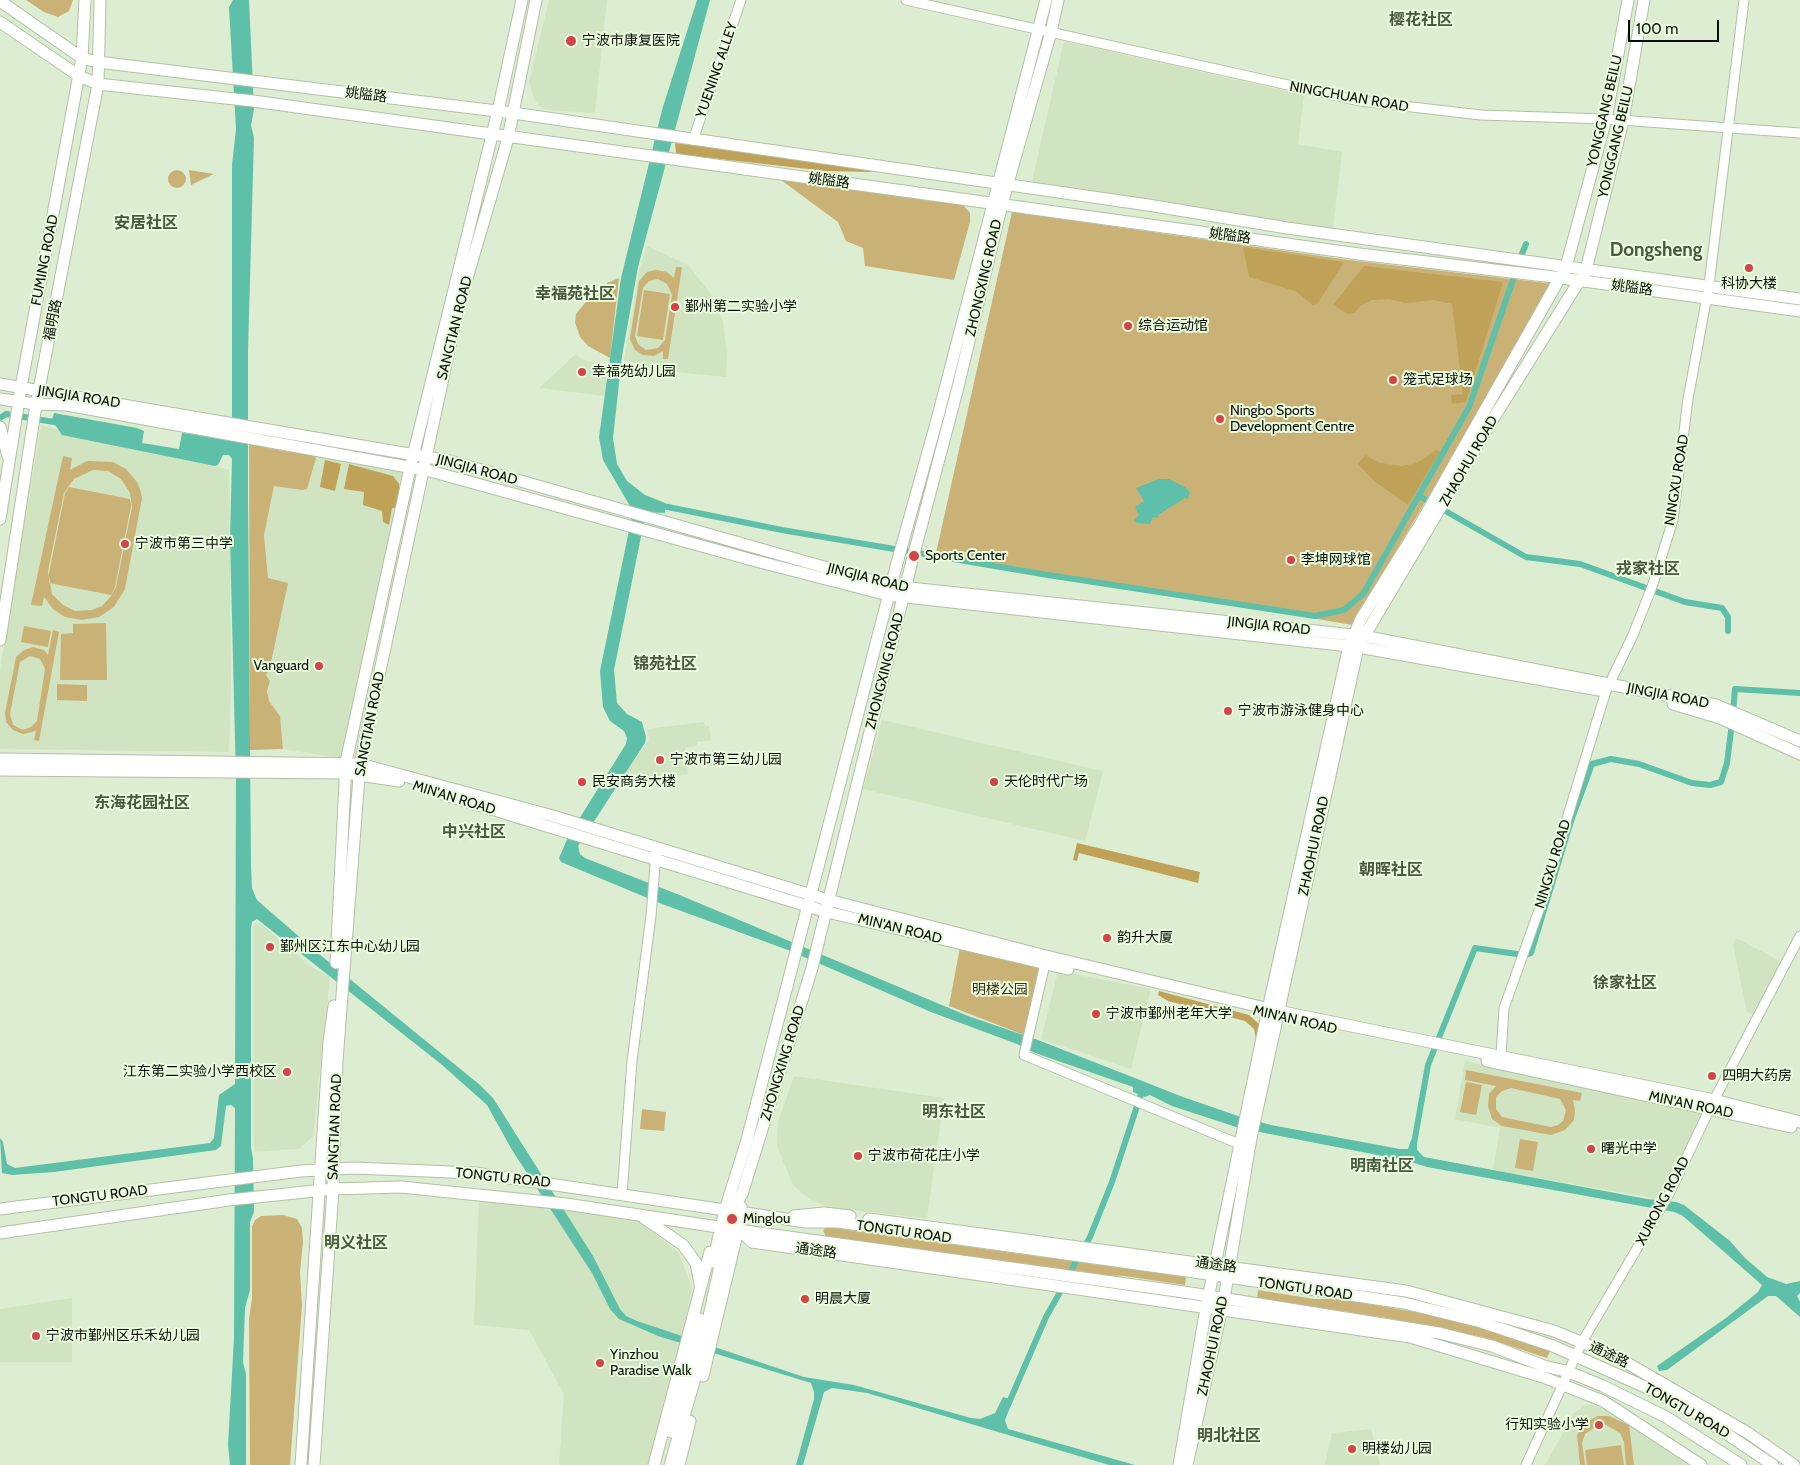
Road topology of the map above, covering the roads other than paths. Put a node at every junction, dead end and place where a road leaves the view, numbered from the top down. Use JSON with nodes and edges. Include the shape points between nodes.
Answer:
{"nodes":[{"id":1,"x":86,"y":0,"type":"edge"},
{"id":2,"x":100,"y":0,"type":"edge"},
{"id":3,"x":522,"y":0,"type":"edge"},
{"id":4,"x":536,"y":0,"type":"edge"},
{"id":5,"x":741,"y":0,"type":"edge"},
{"id":6,"x":906,"y":0,"type":"edge"},
{"id":7,"x":1046,"y":0,"type":"edge"},
{"id":8,"x":1058,"y":0,"type":"edge"},
{"id":9,"x":1628,"y":0,"type":"edge"},
{"id":10,"x":1644,"y":0,"type":"edge"},
{"id":11,"x":1744,"y":0,"type":"edge"},
{"id":12,"x":0,"y":1,"type":"edge"},
{"id":13,"x":0,"y":22,"type":"edge"},
{"id":14,"x":1039,"y":29,"type":"junction"},
{"id":15,"x":1051,"y":32,"type":"junction"},
{"id":16,"x":82,"y":58,"type":"junction"},
{"id":17,"x":98,"y":62,"type":"junction"},
{"id":18,"x":79,"y":76,"type":"junction"},
{"id":19,"x":98,"y":84,"type":"junction"},
{"id":20,"x":498,"y":111,"type":"junction"},
{"id":21,"x":512,"y":113,"type":"junction"},
{"id":22,"x":1606,"y":119,"type":"junction"},
{"id":23,"x":1623,"y":121,"type":"junction"},
{"id":24,"x":1729,"y":130,"type":"junction"},
{"id":25,"x":1800,"y":133,"type":"edge"},
{"id":26,"x":492,"y":136,"type":"junction"},
{"id":27,"x":508,"y":138,"type":"junction"},
{"id":28,"x":693,"y":140,"type":"junction"},
{"id":29,"x":1003,"y":186,"type":"junction"},
{"id":30,"x":997,"y":204,"type":"junction"},
{"id":31,"x":1586,"y":270,"type":"junction"},
{"id":32,"x":1564,"y":273,"type":"junction"},
{"id":33,"x":1580,"y":281,"type":"junction"},
{"id":34,"x":1709,"y":285,"type":"junction"},
{"id":35,"x":1707,"y":298,"type":"junction"},
{"id":36,"x":1800,"y":299,"type":"edge"},
{"id":37,"x":1800,"y":311,"type":"edge"},
{"id":38,"x":0,"y":384,"type":"edge"},
{"id":39,"x":21,"y":387,"type":"junction"},
{"id":40,"x":39,"y":390,"type":"junction"},
{"id":41,"x":0,"y":399,"type":"edge"},
{"id":42,"x":19,"y":402,"type":"junction"},
{"id":43,"x":36,"y":405,"type":"junction"},
{"id":44,"x":0,"y":426,"type":"edge"},
{"id":45,"x":420,"y":455,"type":"junction"},
{"id":46,"x":10,"y":461,"type":"junction"},
{"id":47,"x":410,"y":468,"type":"junction"},
{"id":48,"x":422,"y":470,"type":"junction"},
{"id":49,"x":1442,"y":499,"type":"junction"},
{"id":50,"x":0,"y":519,"type":"edge"},
{"id":51,"x":889,"y":590,"type":"junction"},
{"id":52,"x":905,"y":592,"type":"junction"},
{"id":53,"x":1359,"y":636,"type":"junction"},
{"id":54,"x":0,"y":640,"type":"edge"},
{"id":55,"x":1353,"y":647,"type":"junction"},
{"id":56,"x":1607,"y":688,"type":"junction"},
{"id":57,"x":1745,"y":723,"type":"junction"},
{"id":58,"x":1800,"y":741,"type":"edge"},
{"id":59,"x":1800,"y":754,"type":"edge"},
{"id":60,"x":0,"y":758,"type":"edge"},
{"id":61,"x":221,"y":767,"type":"junction"},
{"id":62,"x":346,"y":768,"type":"junction"},
{"id":63,"x":360,"y":769,"type":"junction"},
{"id":64,"x":0,"y":770,"type":"edge"},
{"id":65,"x":656,"y":853,"type":"junction"},
{"id":66,"x":808,"y":900,"type":"junction"},
{"id":67,"x":827,"y":906,"type":"junction"},
{"id":68,"x":1800,"y":936,"type":"edge"},
{"id":69,"x":340,"y":964,"type":"junction"},
{"id":70,"x":1045,"y":964,"type":"junction"},
{"id":71,"x":1272,"y":1013,"type":"junction"},
{"id":72,"x":1449,"y":1050,"type":"junction"},
{"id":73,"x":1501,"y":1056,"type":"junction"},
{"id":74,"x":1712,"y":1104,"type":"junction"},
{"id":75,"x":1800,"y":1122,"type":"edge"},
{"id":76,"x":1800,"y":1130,"type":"edge"},
{"id":77,"x":1245,"y":1142,"type":"junction"},
{"id":78,"x":327,"y":1169,"type":"junction"},
{"id":79,"x":327,"y":1190,"type":"junction"},
{"id":80,"x":736,"y":1193,"type":"junction"},
{"id":81,"x":622,"y":1194,"type":"junction"},
{"id":82,"x":0,"y":1209,"type":"edge"},
{"id":83,"x":730,"y":1211,"type":"junction"},
{"id":84,"x":638,"y":1214,"type":"junction"},
{"id":85,"x":780,"y":1218,"type":"junction"},
{"id":86,"x":729,"y":1229,"type":"junction"},
{"id":87,"x":0,"y":1233,"type":"edge"},
{"id":88,"x":1098,"y":1254,"type":"junction"},
{"id":89,"x":1214,"y":1270,"type":"junction"},
{"id":90,"x":1228,"y":1272,"type":"junction"},
{"id":91,"x":1050,"y":1280,"type":"junction"},
{"id":92,"x":700,"y":1286,"type":"junction"},
{"id":93,"x":1207,"y":1302,"type":"junction"},
{"id":94,"x":1222,"y":1304,"type":"junction"},
{"id":95,"x":704,"y":1319,"type":"junction"},
{"id":96,"x":1582,"y":1342,"type":"junction"},
{"id":97,"x":1575,"y":1357,"type":"junction"},
{"id":98,"x":693,"y":1368,"type":"junction"},
{"id":99,"x":1568,"y":1372,"type":"junction"},
{"id":100,"x":1562,"y":1384,"type":"junction"},
{"id":101,"x":1182,"y":1464,"type":"edge"},
{"id":102,"x":301,"y":1465,"type":"edge"},
{"id":103,"x":314,"y":1465,"type":"edge"},
{"id":104,"x":654,"y":1465,"type":"edge"},
{"id":105,"x":662,"y":1465,"type":"edge"},
{"id":106,"x":670,"y":1465,"type":"edge"},
{"id":107,"x":679,"y":1465,"type":"edge"},
{"id":108,"x":1526,"y":1465,"type":"edge"},
{"id":109,"x":1701,"y":1465,"type":"edge"},
{"id":110,"x":1741,"y":1465,"type":"edge"},
{"id":111,"x":1773,"y":1465,"type":"edge"},
{"id":112,"x":1794,"y":1465,"type":"edge"}],
"edges":[{"from":1,"to":16,"type":"main road","name":"FUMING ROAD"},
{"from":2,"to":17,"type":"main road","name":"福明路"},
{"from":3,"to":20,"type":"main road","name":"SANGTIAN ROAD"},
{"from":4,"to":21,"type":"main road","name":"SANGTIAN ROAD"},
{"from":5,"to":28,"type":"street","name":"YUENING ALLEY"},
{"from":6,"to":14,"type":"street","name":"NINGCHUAN ROAD"},
{"from":7,"to":14,"type":"main road","name":"ZHONGXING ROAD"},
{"from":8,"to":15,"type":"main road","name":"ZHONGXING ROAD"},
{"from":9,"to":22,"type":"main road","name":"YONGGANG BEILU"},
{"from":10,"to":23,"type":"main road","name":"YONGGANG BEILU"},
{"from":11,"to":24,"type":"street","name":"NINGXU ROAD"},
{"from":12,"to":16,"type":"main road"},
{"from":13,"to":18,"type":"main road"},
{"from":14,"to":15,"type":"street","name":"NINGCHUAN ROAD"},
{"from":14,"to":29,"type":"main road","name":"ZHONGXING ROAD"},
{"from":15,"to":22,"type":"street","name":"NINGCHUAN ROAD","via":[[1360,101],[1482,115]]},
{"from":15,"to":29,"type":"main road","name":"ZHONGXING ROAD"},
{"from":16,"to":17,"type":"main road","name":"姚隘路"},
{"from":16,"to":18,"type":"main road","name":"FUMING ROAD"},
{"from":17,"to":19,"type":"main road","name":"福明路"},
{"from":17,"to":20,"type":"main road","name":"姚隘路"},
{"from":18,"to":19,"type":"main road"},
{"from":18,"to":39,"type":"main road","name":"FUMING ROAD"},
{"from":19,"to":26,"type":"main road","name":"姚隘路","via":[[253,101]]},
{"from":19,"to":40,"type":"main road","name":"福明路"},
{"from":20,"to":21,"type":"main road","name":"姚隘路"},
{"from":20,"to":26,"type":"main road","name":"SANGTIAN ROAD"},
{"from":21,"to":27,"type":"main road","name":"SANGTIAN ROAD"},
{"from":21,"to":28,"type":"main road","name":"姚隘路"},
{"from":22,"to":23,"type":"street","name":"NINGCHUAN ROAD"},
{"from":22,"to":32,"type":"main road","name":"YONGGANG BEILU"},
{"from":23,"to":24,"type":"street","name":"NINGCHUAN ROAD"},
{"from":23,"to":31,"type":"main road","name":"YONGGANG BEILU"},
{"from":24,"to":25,"type":"street","name":"NINGCHUAN ROAD"},
{"from":24,"to":34,"type":"street","name":"NINGXU ROAD"},
{"from":26,"to":27,"type":"main road","name":"姚隘路"},
{"from":26,"to":45,"type":"main road","name":"SANGTIAN ROAD","via":[[447,311]]},
{"from":27,"to":30,"type":"main road","name":"姚隘路"},
{"from":27,"to":45,"type":"main road","name":"SANGTIAN ROAD"},
{"from":28,"to":29,"type":"main road","name":"姚隘路"},
{"from":29,"to":30,"type":"main road","name":"ZHONGXING ROAD"},
{"from":29,"to":32,"type":"main road","name":"姚隘路","via":[[1508,258]]},
{"from":30,"to":32,"type":"main road","name":"姚隘路","via":[[1359,254],[1522,273]]},
{"from":30,"to":51,"type":"main road","name":"ZHONGXING ROAD"},
{"from":30,"to":52,"type":"main road","name":"ZHONGXING ROAD","via":[[957,391]]},
{"from":31,"to":32,"type":"main road","name":"姚隘路"},
{"from":31,"to":33,"type":"main road","name":"YONGGANG BEILU"},
{"from":31,"to":34,"type":"main road","name":"姚隘路"},
{"from":32,"to":33,"type":"main road","name":"姚隘路"},
{"from":32,"to":49,"type":"main road","name":"ZHAOHUI ROAD"},
{"from":33,"to":35,"type":"main road","name":"姚隘路"},
{"from":33,"to":49,"type":"main road","name":"ZHAOHUI ROAD"},
{"from":34,"to":35,"type":"street","name":"NINGXU ROAD"},
{"from":34,"to":36,"type":"main road","name":"姚隘路"},
{"from":35,"to":37,"type":"main road","name":"姚隘路"},
{"from":35,"to":56,"type":"street","name":"NINGXU ROAD","via":[[1688,399],[1673,520],[1633,636]]},
{"from":38,"to":39,"type":"main road","name":"JINGJIA ROAD"},
{"from":39,"to":40,"type":"main road","name":"JINGJIA ROAD"},
{"from":39,"to":42,"type":"main road","name":"FUMING ROAD"},
{"from":40,"to":43,"type":"main road","name":"福明路"},
{"from":40,"to":45,"type":"main road","name":"JINGJIA ROAD"},
{"from":41,"to":42,"type":"main road","name":"JINGJIA ROAD"},
{"from":42,"to":43,"type":"main road","name":"JINGJIA ROAD"},
{"from":42,"to":46,"type":"main road","name":"FUMING ROAD"},
{"from":43,"to":47,"type":"main road","name":"JINGJIA ROAD","via":[[67,406]]},
{"from":43,"to":54,"type":"main road","name":"福明路"},
{"from":44,"to":46,"type":"main road"},
{"from":45,"to":47,"type":"main road","name":"SANGTIAN ROAD"},
{"from":45,"to":48,"type":"main road","name":"SANGTIAN ROAD"},
{"from":45,"to":51,"type":"main road","name":"JINGJIA ROAD","via":[[627,511]]},
{"from":46,"to":50,"type":"main road","name":"FUMING ROAD"},
{"from":47,"to":48,"type":"main road","name":"JINGJIA ROAD"},
{"from":47,"to":62,"type":"main road","name":"SANGTIAN ROAD"},
{"from":48,"to":51,"type":"main road","name":"JINGJIA ROAD","via":[[649,532]]},
{"from":48,"to":63,"type":"main road","name":"SANGTIAN ROAD"},
{"from":49,"to":53,"type":"main road","name":"ZHAOHUI ROAD"},
{"from":51,"to":52,"type":"main road","name":"JINGJIA ROAD"},
{"from":51,"to":66,"type":"main road","name":"ZHONGXING ROAD"},
{"from":52,"to":53,"type":"main road","name":"JINGJIA ROAD"},
{"from":52,"to":55,"type":"main road","name":"JINGJIA ROAD"},
{"from":52,"to":67,"type":"main road","name":"ZHONGXING ROAD"},
{"from":53,"to":55,"type":"main road","name":"ZHAOHUI ROAD"},
{"from":53,"to":56,"type":"main road","name":"JINGJIA ROAD"},
{"from":55,"to":56,"type":"main road","name":"JINGJIA ROAD"},
{"from":55,"to":71,"type":"main road","name":"ZHAOHUI ROAD"},
{"from":56,"to":57,"type":"main road","name":"JINGJIA ROAD","via":[[1720,712]]},
{"from":56,"to":73,"type":"street","name":"NINGXU ROAD","via":[[1520,968],[1504,1008]]},
{"from":57,"to":58,"type":"main road","name":"JINGJIA ROAD"},
{"from":57,"to":59,"type":"main road","name":"JINGJIA ROAD"},
{"from":60,"to":61,"type":"main road","name":"MIN'AN ROAD"},
{"from":61,"to":62,"type":"main road","name":"MIN'AN ROAD"},
{"from":61,"to":64,"type":"main road","name":"MIN'AN ROAD"},
{"from":62,"to":63,"type":"main road","name":"MIN'AN ROAD"},
{"from":62,"to":69,"type":"main road","name":"SANGTIAN ROAD"},
{"from":63,"to":65,"type":"main road","name":"MIN'AN ROAD"},
{"from":63,"to":69,"type":"main road","name":"SANGTIAN ROAD"},
{"from":65,"to":66,"type":"main road","name":"MIN'AN ROAD"},
{"from":65,"to":81,"type":"street","via":[[632,1061]]},
{"from":66,"to":67,"type":"main road","name":"MIN'AN ROAD"},
{"from":66,"to":80,"type":"main road","name":"ZHONGXING ROAD"},
{"from":67,"to":70,"type":"main road","name":"MIN'AN ROAD"},
{"from":67,"to":71,"type":"main road","name":"MIN'AN ROAD","via":[[1050,957]]},
{"from":67,"to":80,"type":"main road","name":"ZHONGXING ROAD","via":[[812,968]]},
{"from":68,"to":74,"type":"street","name":"XURONG ROAD"},
{"from":69,"to":78,"type":"main road","name":"SANGTIAN ROAD"},
{"from":70,"to":71,"type":"main road","name":"MIN'AN ROAD"},
{"from":70,"to":77,"type":"street","via":[[1024,1054]]},
{"from":71,"to":72,"type":"main road","name":"MIN'AN ROAD"},
{"from":71,"to":77,"type":"main road","name":"ZHAOHUI ROAD"},
{"from":72,"to":73,"type":"main road","name":"MIN'AN ROAD"},
{"from":72,"to":74,"type":"main road","name":"MIN'AN ROAD"},
{"from":73,"to":74,"type":"main road","name":"MIN'AN ROAD"},
{"from":74,"to":75,"type":"main road","name":"MIN'AN ROAD"},
{"from":74,"to":76,"type":"main road","name":"MIN'AN ROAD"},
{"from":74,"to":96,"type":"street","name":"XURONG ROAD","via":[[1669,1194]]},
{"from":77,"to":89,"type":"main road","name":"ZHAOHUI ROAD"},
{"from":77,"to":90,"type":"main road","name":"ZHAOHUI ROAD"},
{"from":78,"to":79,"type":"main road","name":"SANGTIAN ROAD"},
{"from":78,"to":81,"type":"main road","name":"TONGTU ROAD","via":[[475,1173]]},
{"from":78,"to":82,"type":"main road","name":"TONGTU ROAD"},
{"from":79,"to":84,"type":"main road","name":"TONGTU ROAD","via":[[401,1187]]},
{"from":79,"to":87,"type":"main road","name":"TONGTU ROAD","via":[[229,1200]]},
{"from":79,"to":102,"type":"main road","name":"SANGTIAN ROAD"},
{"from":79,"to":103,"type":"main road","name":"SANGTIAN ROAD"},
{"from":80,"to":83,"type":"main road","name":"ZHONGXING ROAD"},
{"from":80,"to":83,"type":"main road","name":"ZHONGXING ROAD"},
{"from":81,"to":83,"type":"main road","name":"TONGTU ROAD"},
{"from":83,"to":85,"type":"main road","name":"TONGTU ROAD"},
{"from":83,"to":86,"type":"main road","name":"ZHONGXING ROAD"},
{"from":83,"to":86,"type":"main road","name":"ZHONGXING ROAD"},
{"from":84,"to":86,"type":"main road","name":"TONGTU ROAD"},
{"from":84,"to":92,"type":"main road","via":[[683,1245],[696,1263]]},
{"from":85,"to":88,"type":"main road","name":"TONGTU ROAD","via":[[838,1222],[1056,1254]]},
{"from":85,"to":88,"type":"main road","via":[[824,1213],[1070,1246]]},
{"from":86,"to":91,"type":"main road","name":"TONGTU ROAD"},
{"from":86,"to":92,"type":"main road","name":"ZHONGXING ROAD"},
{"from":86,"to":95,"type":"main road","name":"ZHONGXING ROAD"},
{"from":86,"to":95,"type":"main road","name":"ZHONGXING ROAD"},
{"from":88,"to":89,"type":"main road","name":"TONGTU ROAD"},
{"from":89,"to":90,"type":"main road","name":"TONGTU ROAD"},
{"from":89,"to":93,"type":"main road","name":"ZHAOHUI ROAD"},
{"from":90,"to":94,"type":"main road","name":"ZHAOHUI ROAD"},
{"from":90,"to":96,"type":"main road","name":"通途路","via":[[1406,1291],[1554,1331]]},
{"from":90,"to":97,"type":"main road","name":"TONGTU ROAD","via":[[1404,1303],[1481,1322],[1553,1346]]},
{"from":91,"to":93,"type":"main road","name":"TONGTU ROAD","via":[[1090,1280]]},
{"from":91,"to":93,"type":"main road","via":[[1076,1289]]},
{"from":92,"to":95,"type":"main road","name":"ZHONGXING ROAD"},
{"from":93,"to":94,"type":"main road","name":"TONGTU ROAD"},
{"from":93,"to":101,"type":"main road","name":"ZHAOHUI ROAD"},
{"from":94,"to":99,"type":"main road","name":"TONGTU ROAD","via":[[1439,1333],[1492,1346]]},
{"from":94,"to":100,"type":"main road","via":[[1410,1337]]},
{"from":94,"to":101,"type":"main road","name":"ZHAOHUI ROAD"},
{"from":95,"to":98,"type":"main road","name":"ZHONGXING ROAD"},
{"from":95,"to":98,"type":"main road","name":"ZHONGXING ROAD"},
{"from":96,"to":97,"type":"street","name":"XURONG ROAD"},
{"from":96,"to":112,"type":"main road","name":"通途路","via":[[1624,1360],[1748,1433]]},
{"from":97,"to":99,"type":"street","name":"XURONG ROAD"},
{"from":97,"to":111,"type":"main road","name":"TONGTU ROAD","via":[[1652,1390],[1697,1414]]},
{"from":98,"to":104,"type":"main road"},
{"from":98,"to":105,"type":"main road","name":"ZHONGXING ROAD"},
{"from":98,"to":106,"type":"main road","name":"ZHONGXING ROAD"},
{"from":98,"to":107,"type":"main road"},
{"from":99,"to":100,"type":"street","name":"XURONG ROAD"},
{"from":99,"to":110,"type":"main road","name":"TONGTU ROAD","via":[[1666,1417]]},
{"from":100,"to":108,"type":"street","name":"XURONG ROAD"},
{"from":100,"to":109,"type":"main road","via":[[1603,1402]]}]}
